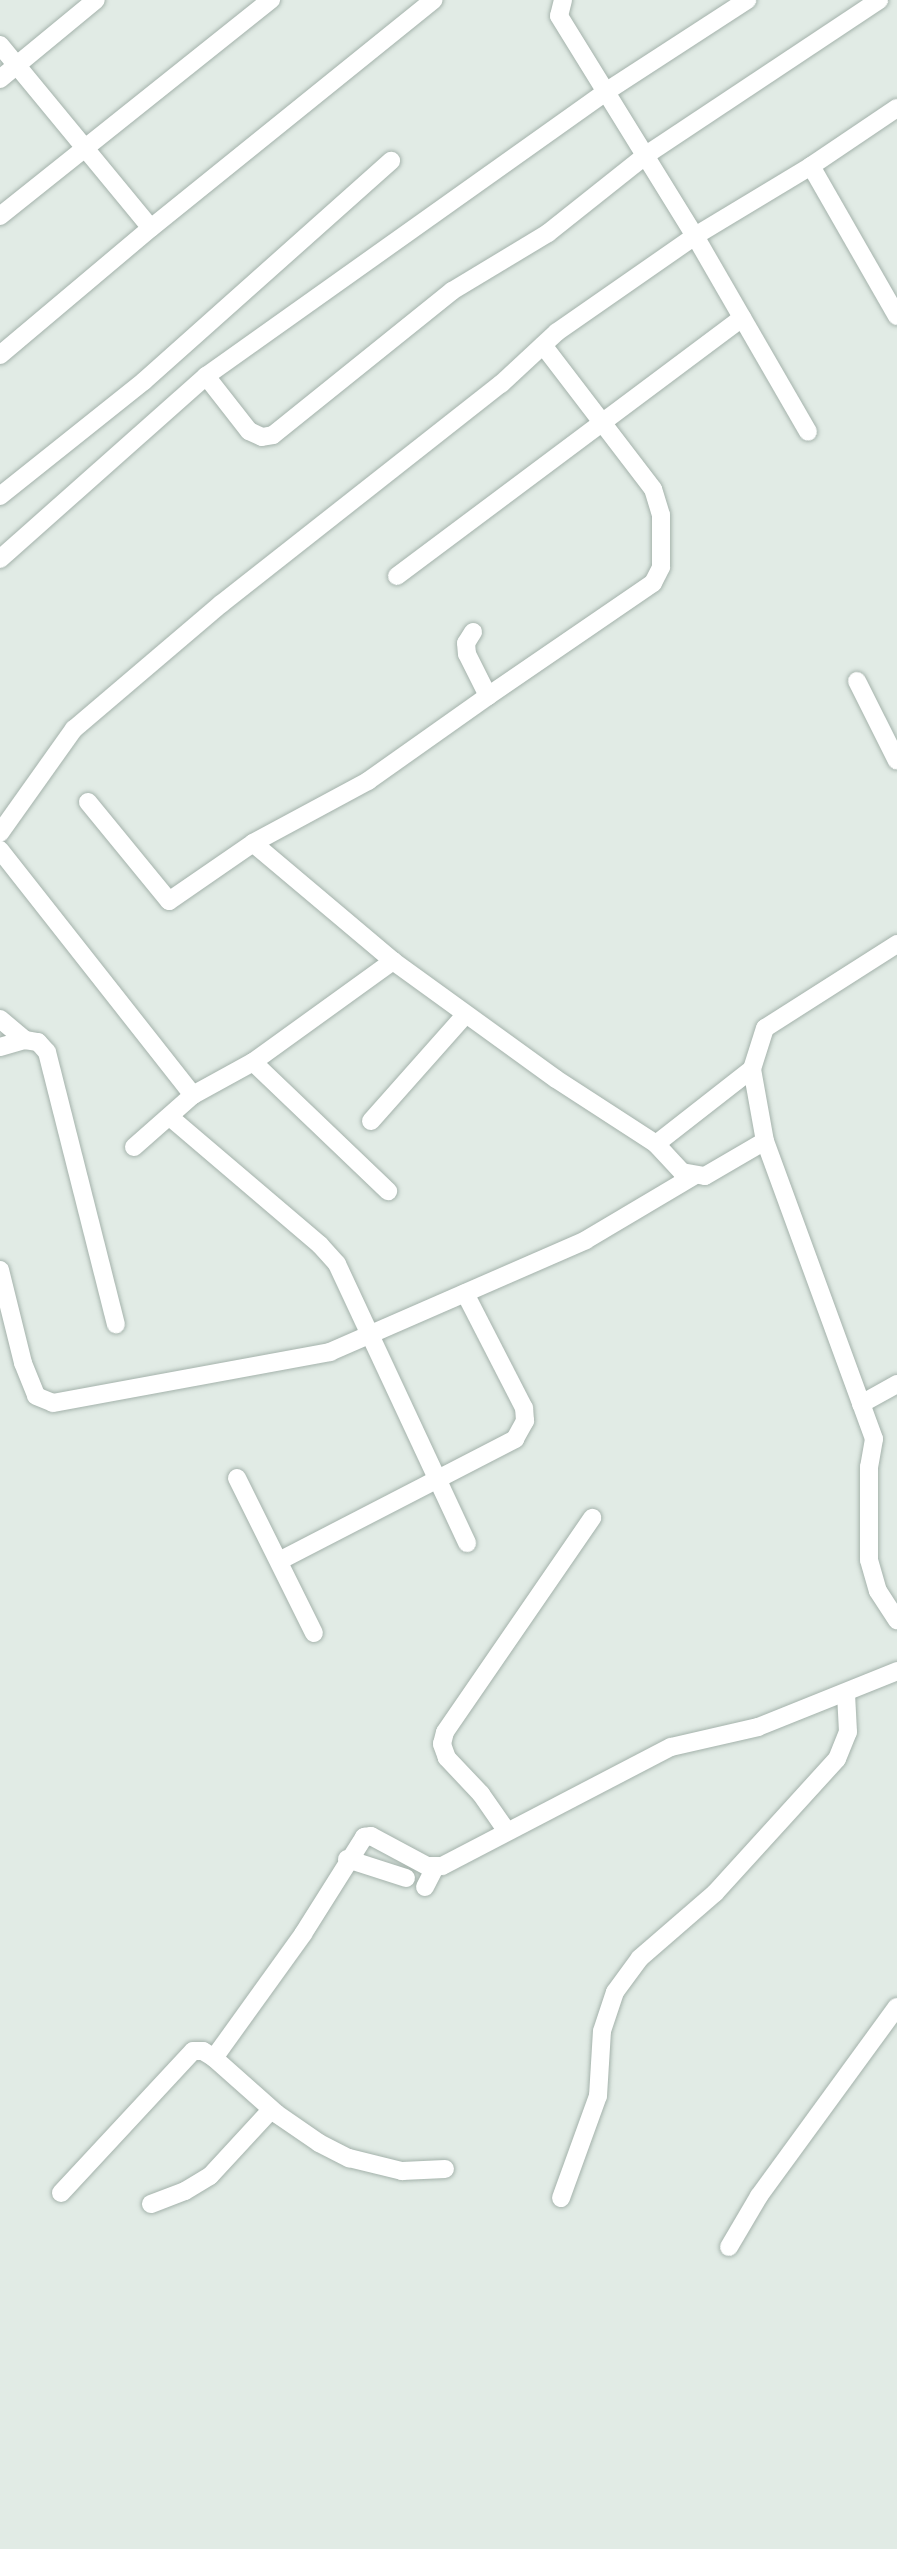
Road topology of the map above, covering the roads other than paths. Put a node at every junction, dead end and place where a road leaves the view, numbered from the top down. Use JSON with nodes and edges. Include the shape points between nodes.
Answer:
{"nodes":[{"id":1,"x":96,"y":0,"type":"edge"},
{"id":2,"x":271,"y":0,"type":"edge"},
{"id":3,"x":434,"y":0,"type":"edge"},
{"id":4,"x":562,"y":0,"type":"edge"},
{"id":5,"x":747,"y":0,"type":"edge"},
{"id":6,"x":879,"y":0,"type":"edge"},
{"id":7,"x":0,"y":45,"type":"edge"},
{"id":8,"x":17,"y":65,"type":"junction"},
{"id":9,"x":0,"y":79,"type":"edge"},
{"id":10,"x":604,"y":93,"type":"junction"},
{"id":11,"x":897,"y":108,"type":"edge"},
{"id":12,"x":85,"y":146,"type":"junction"},
{"id":13,"x":646,"y":154,"type":"junction"},
{"id":14,"x":390,"y":161,"type":"dead end"},
{"id":15,"x":811,"y":166,"type":"junction"},
{"id":16,"x":0,"y":216,"type":"edge"},
{"id":17,"x":151,"y":228,"type":"junction"},
{"id":18,"x":695,"y":236,"type":"junction"},
{"id":19,"x":897,"y":316,"type":"edge"},
{"id":20,"x":742,"y":318,"type":"junction"},
{"id":21,"x":543,"y":345,"type":"junction"},
{"id":22,"x":0,"y":355,"type":"edge"},
{"id":23,"x":206,"y":376,"type":"junction"},
{"id":24,"x":601,"y":424,"type":"junction"},
{"id":25,"x":808,"y":432,"type":"dead end"},
{"id":26,"x":0,"y":496,"type":"edge"},
{"id":27,"x":0,"y":559,"type":"edge"},
{"id":28,"x":397,"y":576,"type":"dead end"},
{"id":29,"x":473,"y":632,"type":"dead end"},
{"id":30,"x":857,"y":681,"type":"dead end"},
{"id":31,"x":488,"y":696,"type":"junction"},
{"id":32,"x":897,"y":760,"type":"edge"},
{"id":33,"x":88,"y":802,"type":"dead end"},
{"id":34,"x":1,"y":831,"type":"edge"},
{"id":35,"x":253,"y":843,"type":"junction"},
{"id":36,"x":0,"y":850,"type":"edge"},
{"id":37,"x":897,"y":944,"type":"edge"},
{"id":38,"x":393,"y":961,"type":"junction"},
{"id":39,"x":465,"y":1015,"type":"junction"},
{"id":40,"x":0,"y":1019,"type":"edge"},
{"id":41,"x":25,"y":1040,"type":"junction"},
{"id":42,"x":0,"y":1047,"type":"edge"},
{"id":43,"x":253,"y":1062,"type":"junction"},
{"id":44,"x":752,"y":1069,"type":"junction"},
{"id":45,"x":193,"y":1095,"type":"junction"},
{"id":46,"x":171,"y":1118,"type":"junction"},
{"id":47,"x":371,"y":1121,"type":"dead end"},
{"id":48,"x":765,"y":1141,"type":"junction"},
{"id":49,"x":656,"y":1144,"type":"junction"},
{"id":50,"x":134,"y":1148,"type":"dead end"},
{"id":51,"x":694,"y":1176,"type":"junction"},
{"id":52,"x":388,"y":1191,"type":"dead end"},
{"id":53,"x":0,"y":1270,"type":"edge"},
{"id":54,"x":465,"y":1293,"type":"junction"},
{"id":55,"x":116,"y":1324,"type":"dead end"},
{"id":56,"x":373,"y":1334,"type":"junction"},
{"id":57,"x":897,"y":1384,"type":"edge"},
{"id":58,"x":861,"y":1404,"type":"junction"},
{"id":59,"x":237,"y":1478,"type":"dead end"},
{"id":60,"x":437,"y":1481,"type":"junction"},
{"id":61,"x":592,"y":1518,"type":"dead end"},
{"id":62,"x":467,"y":1543,"type":"dead end"},
{"id":63,"x":279,"y":1561,"type":"junction"},
{"id":64,"x":897,"y":1620,"type":"edge"},
{"id":65,"x":314,"y":1633,"type":"dead end"},
{"id":66,"x":897,"y":1671,"type":"edge"},
{"id":67,"x":846,"y":1694,"type":"junction"},
{"id":68,"x":506,"y":1830,"type":"junction"},
{"id":69,"x":347,"y":1859,"type":"junction"},
{"id":70,"x":435,"y":1867,"type":"junction"},
{"id":71,"x":406,"y":1878,"type":"dead end"},
{"id":72,"x":425,"y":1887,"type":"dead end"},
{"id":73,"x":897,"y":2007,"type":"edge"},
{"id":74,"x":214,"y":2058,"type":"junction"},
{"id":75,"x":271,"y":2110,"type":"junction"},
{"id":76,"x":445,"y":2169,"type":"dead end"},
{"id":77,"x":61,"y":2193,"type":"dead end"},
{"id":78,"x":561,"y":2198,"type":"dead end"},
{"id":79,"x":151,"y":2204,"type":"dead end"},
{"id":80,"x":729,"y":2247,"type":"dead end"}],
"edges":[{"from":1,"to":8,"type":"street"},
{"from":2,"to":12,"type":"street"},
{"from":3,"to":17,"type":"street"},
{"from":4,"to":10,"type":"street","via":[[559,16]]},
{"from":5,"to":10,"type":"street"},
{"from":6,"to":13,"type":"street"},
{"from":7,"to":8,"type":"street"},
{"from":8,"to":9,"type":"street"},
{"from":8,"to":12,"type":"street"},
{"from":10,"to":13,"type":"street"},
{"from":10,"to":23,"type":"street"},
{"from":11,"to":15,"type":"street"},
{"from":12,"to":16,"type":"street"},
{"from":12,"to":17,"type":"street"},
{"from":13,"to":18,"type":"street"},
{"from":13,"to":23,"type":"street","via":[[548,232],[452,291],[273,435],[262,437],[249,431]]},
{"from":14,"to":26,"type":"street","via":[[144,381]]},
{"from":15,"to":18,"type":"street"},
{"from":15,"to":19,"type":"street"},
{"from":17,"to":22,"type":"street"},
{"from":18,"to":20,"type":"street"},
{"from":18,"to":21,"type":"street"},
{"from":20,"to":24,"type":"street"},
{"from":20,"to":25,"type":"street"},
{"from":21,"to":24,"type":"street"},
{"from":21,"to":34,"type":"street","via":[[501,384],[221,604],[74,729]]},
{"from":23,"to":27,"type":"street"},
{"from":24,"to":28,"type":"street"},
{"from":24,"to":31,"type":"street","via":[[657,498],[661,567],[652,583]]},
{"from":29,"to":31,"type":"street","via":[[466,643],[467,654]]},
{"from":30,"to":32,"type":"street"},
{"from":31,"to":35,"type":"street","via":[[368,781]]},
{"from":33,"to":35,"type":"street","via":[[169,901]]},
{"from":35,"to":38,"type":"street"},
{"from":36,"to":45,"type":"street"},
{"from":37,"to":44,"type":"street","via":[[765,1028]]},
{"from":38,"to":39,"type":"street"},
{"from":38,"to":43,"type":"street"},
{"from":39,"to":47,"type":"street"},
{"from":39,"to":49,"type":"street"},
{"from":40,"to":41,"type":"street"},
{"from":41,"to":42,"type":"street"},
{"from":41,"to":55,"type":"street","via":[[38,1042],[47,1052]]},
{"from":43,"to":45,"type":"street"},
{"from":43,"to":52,"type":"street"},
{"from":44,"to":48,"type":"street"},
{"from":44,"to":49,"type":"street"},
{"from":45,"to":46,"type":"street"},
{"from":46,"to":50,"type":"street"},
{"from":46,"to":56,"type":"street","via":[[320,1245],[337,1264]]},
{"from":48,"to":51,"type":"street","via":[[705,1176]]},
{"from":48,"to":58,"type":"street"},
{"from":49,"to":51,"type":"street","via":[[682,1172]]},
{"from":51,"to":54,"type":"street","via":[[586,1240]]},
{"from":53,"to":56,"type":"street","via":[[23,1363],[36,1396],[53,1403],[297,1360]]},
{"from":54,"to":56,"type":"street"},
{"from":54,"to":60,"type":"street","via":[[524,1408],[525,1421],[515,1439]]},
{"from":56,"to":60,"type":"street"},
{"from":57,"to":58,"type":"street"},
{"from":58,"to":64,"type":"street","via":[[874,1439],[869,1467],[869,1560],[878,1591]]},
{"from":59,"to":63,"type":"street"},
{"from":60,"to":62,"type":"street"},
{"from":60,"to":63,"type":"street"},
{"from":61,"to":68,"type":"street","via":[[445,1732],[442,1744],[447,1758],[481,1794]]},
{"from":63,"to":65,"type":"street"},
{"from":66,"to":67,"type":"street"},
{"from":67,"to":68,"type":"street","via":[[758,1727],[671,1747]]},
{"from":67,"to":78,"type":"street","via":[[848,1732],[837,1759],[715,1893],[640,1958],[621,1982],[602,2031],[598,2096]]},
{"from":68,"to":70,"type":"street"},
{"from":69,"to":70,"type":"street","via":[[357,1842],[371,1836]]},
{"from":69,"to":71,"type":"street"},
{"from":69,"to":74,"type":"street","via":[[303,1934]]},
{"from":70,"to":72,"type":"street"},
{"from":73,"to":80,"type":"street","via":[[759,2196]]},
{"from":74,"to":75,"type":"street"},
{"from":74,"to":77,"type":"street","via":[[203,2051],[186,2055]]},
{"from":75,"to":76,"type":"street","via":[[319,2144],[349,2158],[402,2171]]},
{"from":75,"to":79,"type":"street","via":[[210,2176]]}]}
